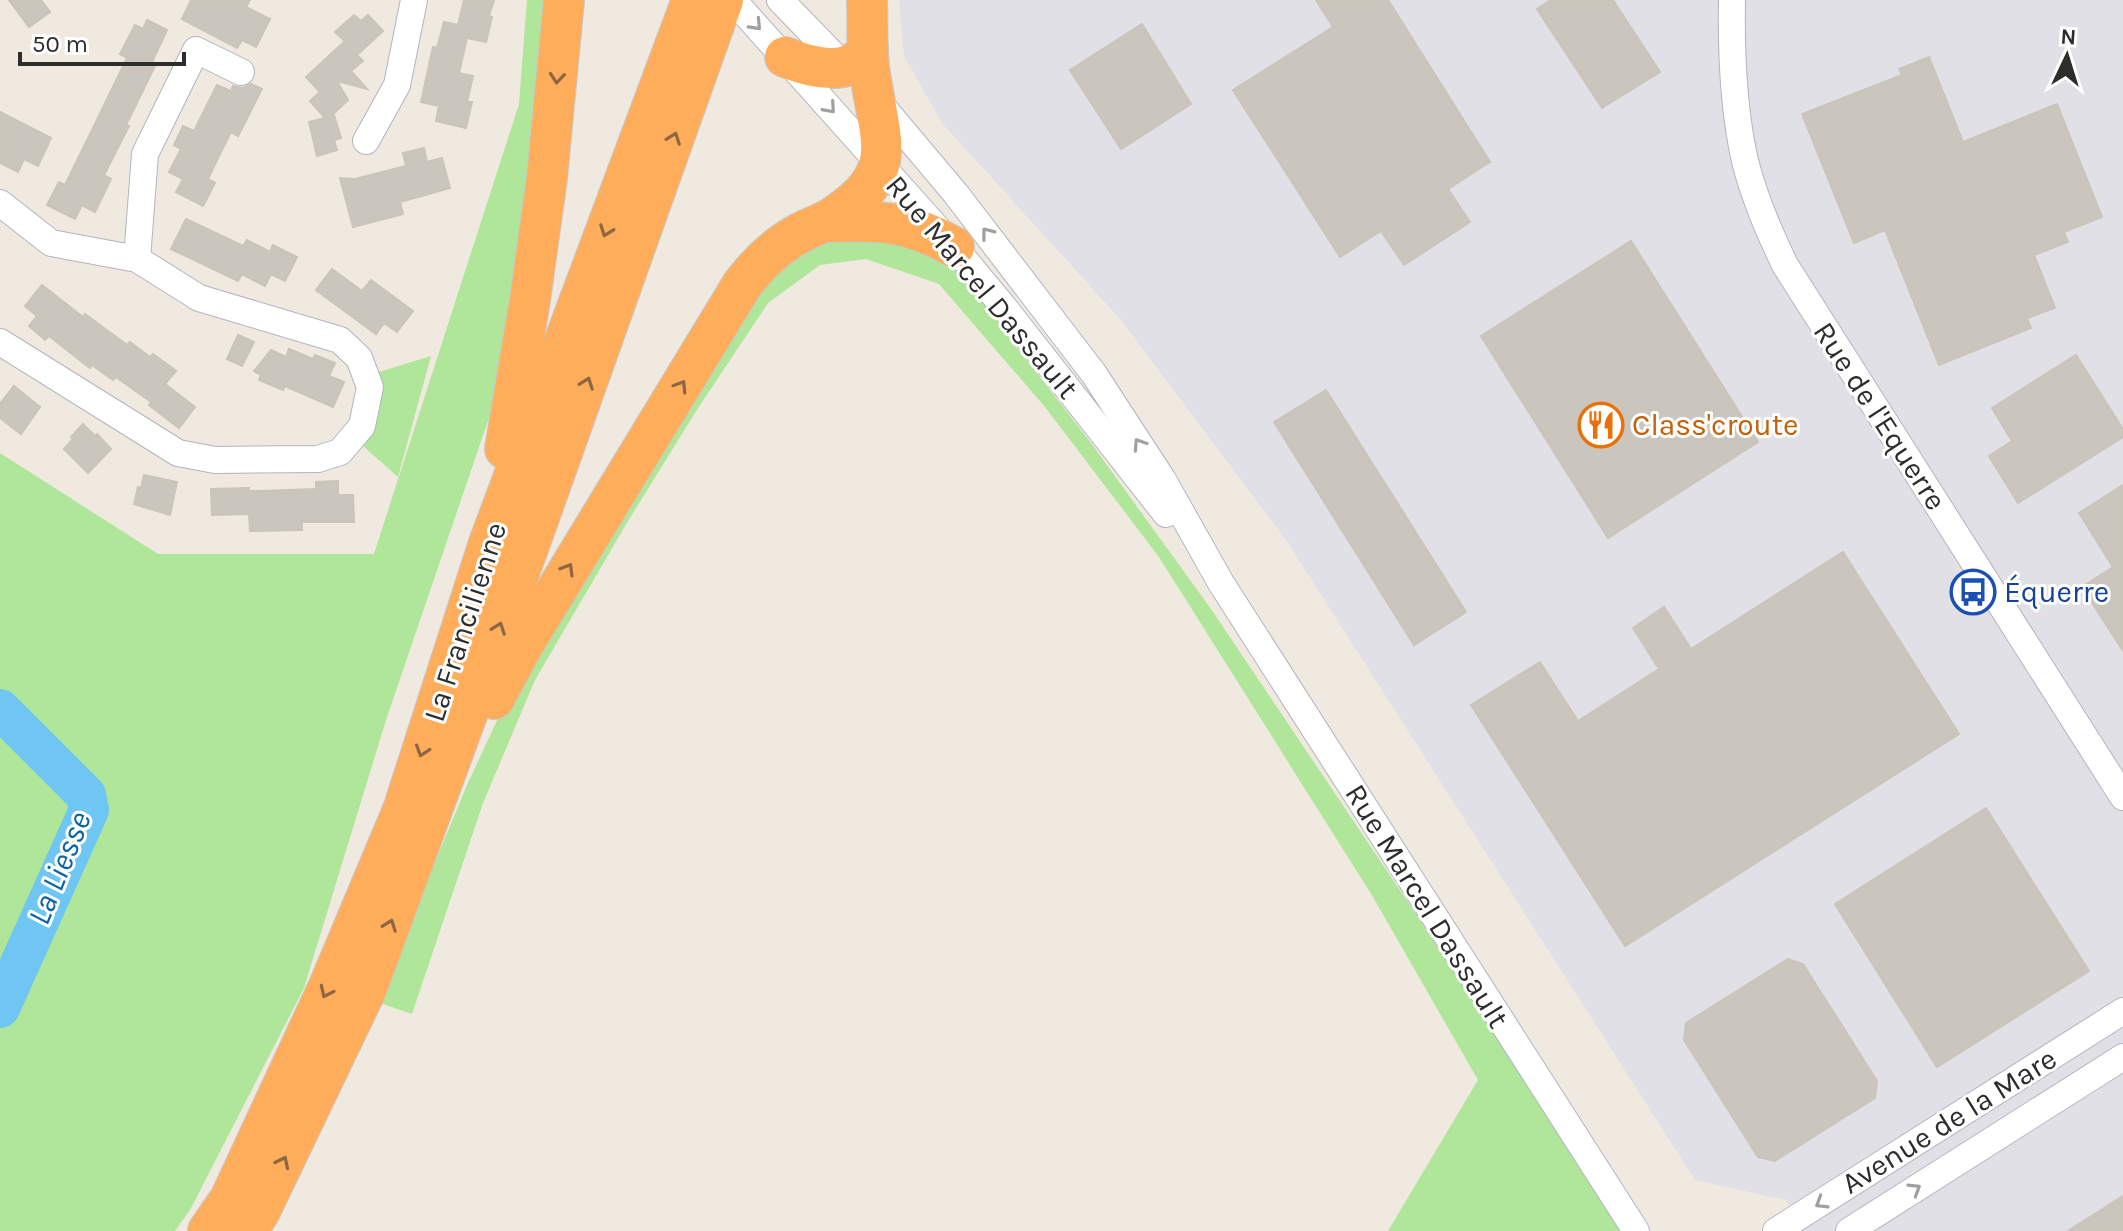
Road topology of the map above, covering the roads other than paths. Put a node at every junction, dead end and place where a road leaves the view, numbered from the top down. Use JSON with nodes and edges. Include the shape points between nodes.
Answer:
{"nodes":[{"id":1,"x":414,"y":0,"type":"edge"},
{"id":2,"x":564,"y":0,"type":"edge"},
{"id":3,"x":692,"y":0,"type":"edge"},
{"id":4,"x":723,"y":0,"type":"edge"},
{"id":5,"x":733,"y":0,"type":"edge"},
{"id":6,"x":867,"y":0,"type":"edge"},
{"id":7,"x":1732,"y":0,"type":"edge"},
{"id":8,"x":786,"y":7,"type":"edge"},
{"id":9,"x":782,"y":53,"type":"junction"},
{"id":10,"x":856,"y":58,"type":"junction"},
{"id":11,"x":241,"y":72,"type":"dead end"},
{"id":12,"x":874,"y":96,"type":"junction"},
{"id":13,"x":366,"y":141,"type":"dead end"},
{"id":14,"x":880,"y":165,"type":"junction"},
{"id":15,"x":0,"y":203,"type":"edge"},
{"id":16,"x":825,"y":222,"type":"junction"},
{"id":17,"x":954,"y":247,"type":"junction"},
{"id":18,"x":137,"y":259,"type":"junction"},
{"id":19,"x":0,"y":342,"type":"edge"},
{"id":20,"x":489,"y":543,"type":"junction"},
{"id":21,"x":1221,"y":583,"type":"junction"},
{"id":22,"x":453,"y":753,"type":"junction"},
{"id":23,"x":2123,"y":797,"type":"edge"},
{"id":24,"x":2123,"y":1011,"type":"edge"},
{"id":25,"x":2123,"y":1057,"type":"edge"},
{"id":26,"x":1636,"y":1230,"type":"edge"},
{"id":27,"x":208,"y":1231,"type":"edge"},
{"id":28,"x":247,"y":1231,"type":"edge"},
{"id":29,"x":1776,"y":1231,"type":"edge"},
{"id":30,"x":1849,"y":1231,"type":"edge"}],
"edges":[{"from":1,"to":13,"type":"street","via":[[397,85]]},
{"from":2,"to":20,"type":"highway","one_way":true,"via":[[547,178]]},
{"from":3,"to":20,"type":"highway","name":"La Francilienne","one_way":true},
{"from":22,"to":4,"type":"highway","name":"La Francilienne","one_way":true},
{"from":5,"to":9,"type":"street","name":"Rue Marcel Dassault","one_way":true},
{"from":6,"to":10,"type":"highway"},
{"from":7,"to":23,"type":"street","name":"Rue de l'Equerre","via":[[1739,133],[1756,196],[1785,265]]},
{"from":8,"to":10,"type":"street"},
{"from":9,"to":10,"type":"highway","via":[[813,66]]},
{"from":9,"to":14,"type":"street","name":"Rue Marcel Dassault","one_way":true},
{"from":10,"to":12,"type":"highway","via":[[868,61]]},
{"from":11,"to":18,"type":"street","via":[[196,50],[145,154]]},
{"from":12,"to":14,"type":"highway","via":[[881,127]]},
{"from":21,"to":12,"type":"street","name":"Rue Marcel Dassault","one_way":true,"via":[[1094,374]]},
{"from":14,"to":16,"type":"highway","via":[[864,195]]},
{"from":14,"to":17,"type":"street","name":"Rue Marcel Dassault"},
{"from":15,"to":18,"type":"street","via":[[51,243]]},
{"from":16,"to":17,"type":"highway","via":[[902,224]]},
{"from":22,"to":16,"type":"highway","one_way":true,"via":[[482,719],[742,285],[766,255]]},
{"from":17,"to":21,"type":"street","name":"Rue Marcel Dassault"},
{"from":18,"to":19,"type":"street","via":[[199,298],[340,340],[359,358],[370,387],[362,426],[340,452],[318,459],[215,460],[178,453]]},
{"from":20,"to":27,"type":"highway","name":"La Francilienne","one_way":true,"via":[[403,810],[329,986],[230,1199]]},
{"from":21,"to":26,"type":"street","name":"Rue Marcel Dassault"},
{"from":28,"to":22,"type":"highway","name":"La Francilienne","one_way":true,"via":[[366,990]]},
{"from":24,"to":29,"type":"street","name":"Avenue de la Mare","one_way":true},
{"from":30,"to":25,"type":"street","name":"Avenue de la Mare","one_way":true}]}
